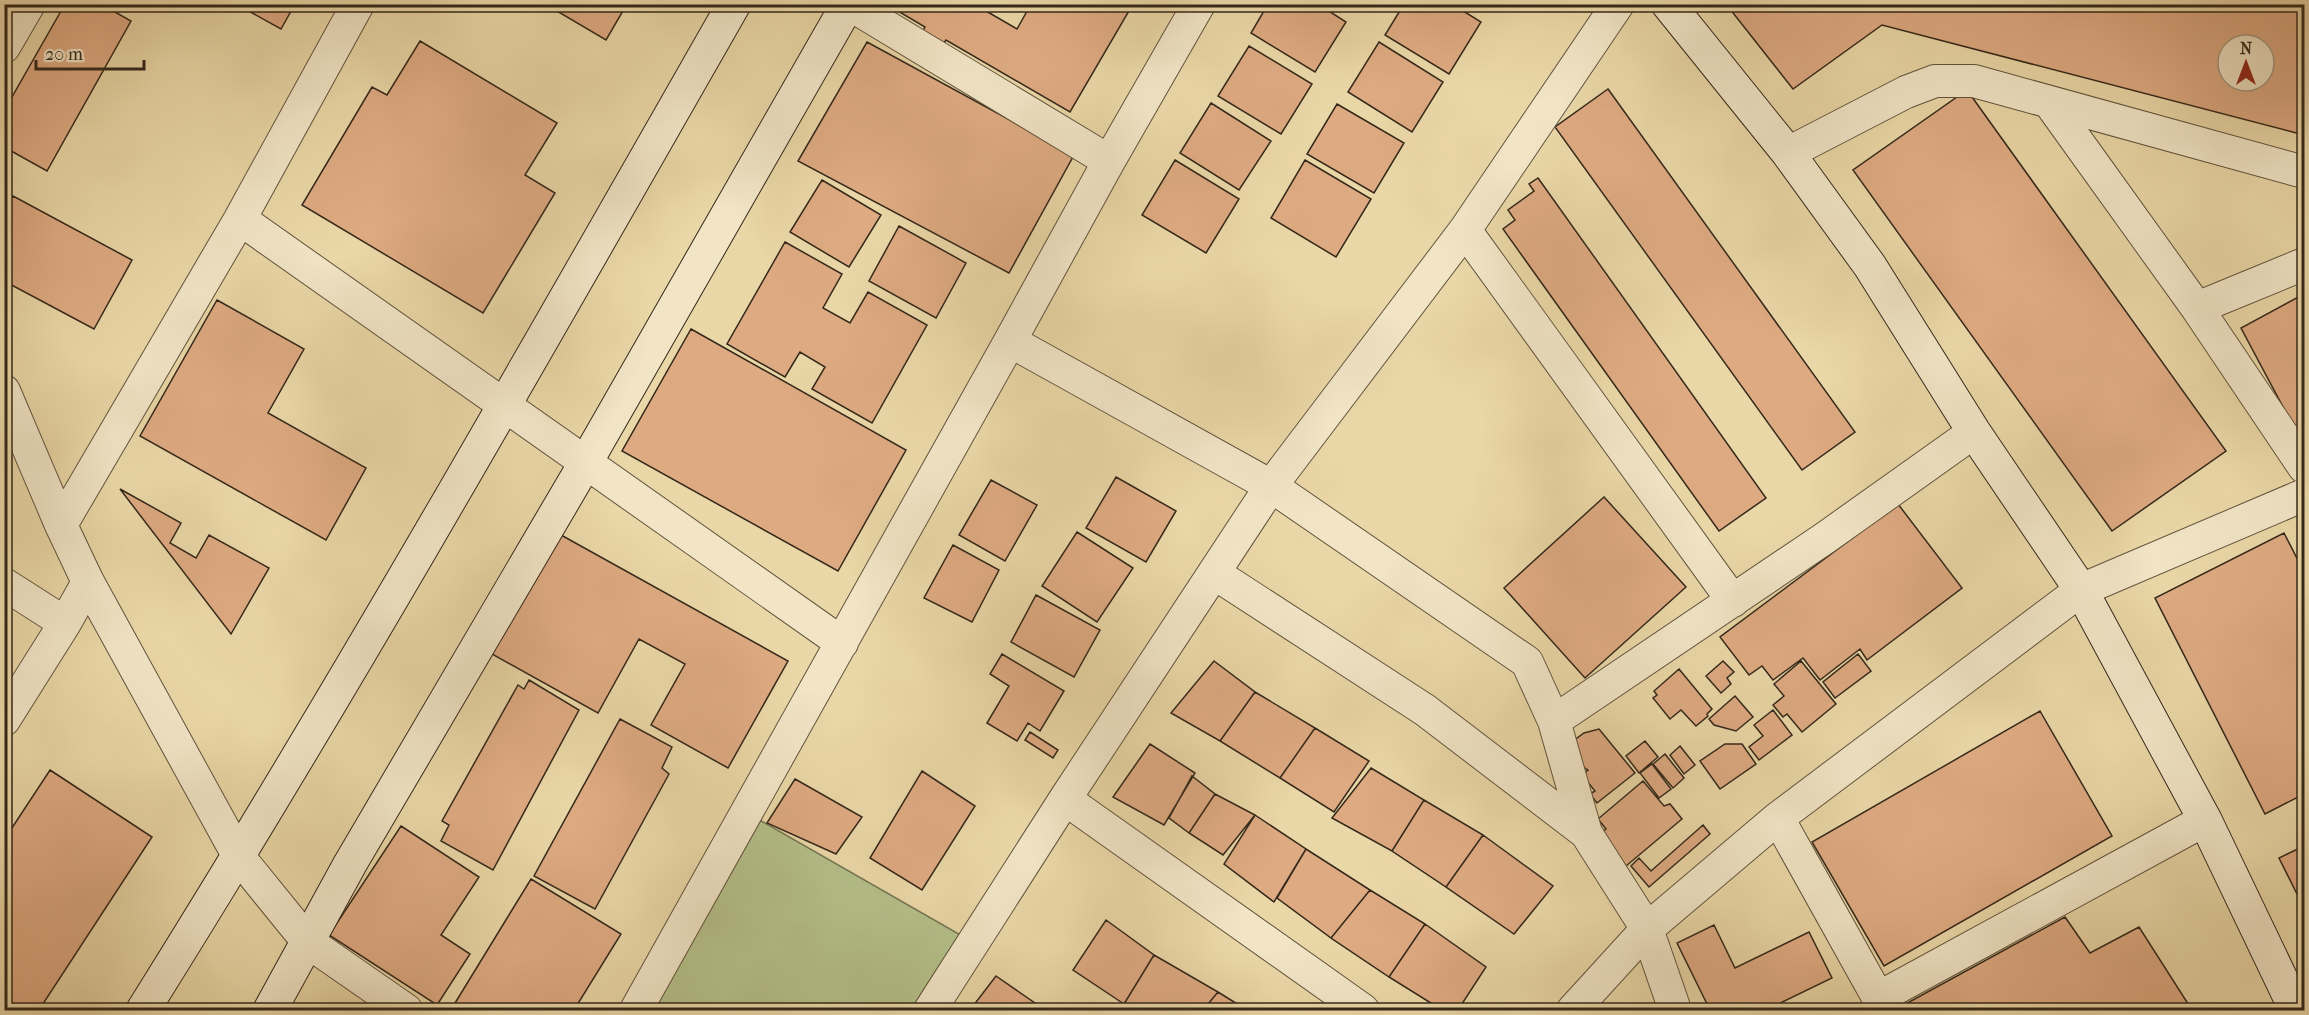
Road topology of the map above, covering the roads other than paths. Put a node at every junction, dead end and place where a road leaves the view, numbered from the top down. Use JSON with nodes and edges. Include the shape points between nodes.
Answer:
{"nodes":[{"id":1,"x":29,"y":4,"type":"edge"},
{"id":2,"x":358,"y":4,"type":"edge"},
{"id":3,"x":734,"y":4,"type":"edge"},
{"id":4,"x":849,"y":4,"type":"edge"},
{"id":5,"x":1199,"y":4,"type":"edge"},
{"id":6,"x":1618,"y":4,"type":"edge"},
{"id":7,"x":1668,"y":4,"type":"edge"},
{"id":8,"x":4,"y":46,"type":"edge"},
{"id":9,"x":2049,"y":102,"type":"junction"},
{"id":10,"x":1788,"y":153,"type":"junction"},
{"id":11,"x":1109,"y":161,"type":"junction"},
{"id":12,"x":2304,"y":172,"type":"edge"},
{"id":13,"x":240,"y":219,"type":"junction"},
{"id":14,"x":1465,"y":230,"type":"junction"},
{"id":15,"x":2304,"y":264,"type":"edge"},
{"id":16,"x":2196,"y":308,"type":"junction"},
{"id":17,"x":1010,"y":341,"type":"junction"},
{"id":18,"x":4,"y":391,"type":"edge"},
{"id":19,"x":505,"y":405,"type":"junction"},
{"id":20,"x":1974,"y":432,"type":"junction"},
{"id":21,"x":586,"y":462,"type":"junction"},
{"id":22,"x":2304,"y":467,"type":"edge"},
{"id":23,"x":1271,"y":486,"type":"junction"},
{"id":24,"x":2304,"y":495,"type":"edge"},
{"id":25,"x":60,"y":525,"type":"junction"},
{"id":26,"x":1214,"y":573,"type":"junction"},
{"id":27,"x":88,"y":582,"type":"junction"},
{"id":28,"x":4,"y":584,"type":"edge"},
{"id":29,"x":2081,"y":590,"type":"junction"},
{"id":30,"x":1733,"y":601,"type":"junction"},
{"id":31,"x":65,"y":623,"type":"junction"},
{"id":32,"x":842,"y":643,"type":"junction"},
{"id":33,"x":4,"y":720,"type":"edge"},
{"id":34,"x":1554,"y":721,"type":"junction"},
{"id":35,"x":1065,"y":799,"type":"junction"},
{"id":36,"x":1778,"y":818,"type":"junction"},
{"id":37,"x":2205,"y":820,"type":"junction"},
{"id":38,"x":1586,"y":833,"type":"junction"},
{"id":39,"x":239,"y":857,"type":"junction"},
{"id":40,"x":1647,"y":929,"type":"junction"},
{"id":41,"x":308,"y":942,"type":"junction"},
{"id":42,"x":1881,"y":1004,"type":"edge"},
{"id":43,"x":2297,"y":1009,"type":"edge"},
{"id":44,"x":143,"y":1011,"type":"edge"},
{"id":45,"x":270,"y":1011,"type":"edge"},
{"id":46,"x":406,"y":1011,"type":"edge"},
{"id":47,"x":636,"y":1011,"type":"edge"},
{"id":48,"x":930,"y":1011,"type":"edge"},
{"id":49,"x":1363,"y":1011,"type":"edge"},
{"id":50,"x":1573,"y":1011,"type":"edge"},
{"id":51,"x":1675,"y":1011,"type":"edge"}],
"edges":[{"from":1,"to":8,"type":"street"},
{"from":2,"to":13,"type":"street"},
{"from":3,"to":19,"type":"main road"},
{"from":4,"to":11,"type":"street"},
{"from":4,"to":21,"type":"main road"},
{"from":5,"to":11,"type":"street"},
{"from":6,"to":14,"type":"street"},
{"from":7,"to":10,"type":"main road"},
{"from":9,"to":10,"type":"street","via":[[1974,81],[1935,81]]},
{"from":9,"to":12,"type":"street"},
{"from":9,"to":16,"type":"street"},
{"from":10,"to":20,"type":"main road","via":[[1870,266]]},
{"from":11,"to":17,"type":"street"},
{"from":13,"to":19,"type":"street"},
{"from":13,"to":25,"type":"street"},
{"from":14,"to":23,"type":"street"},
{"from":14,"to":30,"type":"street"},
{"from":15,"to":16,"type":"street"},
{"from":16,"to":22,"type":"street"},
{"from":17,"to":23,"type":"street"},
{"from":17,"to":32,"type":"street"},
{"from":18,"to":25,"type":"street"},
{"from":19,"to":21,"type":"street"},
{"from":19,"to":39,"type":"main road"},
{"from":20,"to":29,"type":"main road"},
{"from":20,"to":30,"type":"street"},
{"from":21,"to":32,"type":"street"},
{"from":21,"to":41,"type":"main road"},
{"from":23,"to":26,"type":"street"},
{"from":23,"to":34,"type":"street","via":[[1527,662]]},
{"from":24,"to":29,"type":"street"},
{"from":25,"to":27,"type":"street"},
{"from":26,"to":35,"type":"street"},
{"from":26,"to":38,"type":"street","via":[[1425,710]]},
{"from":27,"to":31,"type":"street"},
{"from":27,"to":39,"type":"street"},
{"from":28,"to":31,"type":"street"},
{"from":29,"to":36,"type":"street"},
{"from":29,"to":37,"type":"main road"},
{"from":30,"to":34,"type":"street"},
{"from":31,"to":33,"type":"street"},
{"from":32,"to":47,"type":"street"},
{"from":34,"to":38,"type":"street"},
{"from":35,"to":48,"type":"street"},
{"from":35,"to":49,"type":"street"},
{"from":36,"to":40,"type":"street"},
{"from":36,"to":42,"type":"street"},
{"from":37,"to":42,"type":"street"},
{"from":37,"to":43,"type":"main road"},
{"from":38,"to":40,"type":"street"},
{"from":39,"to":41,"type":"street"},
{"from":39,"to":44,"type":"main road"},
{"from":40,"to":50,"type":"street"},
{"from":40,"to":51,"type":"street"},
{"from":41,"to":45,"type":"main road"},
{"from":41,"to":46,"type":"street"}]}
